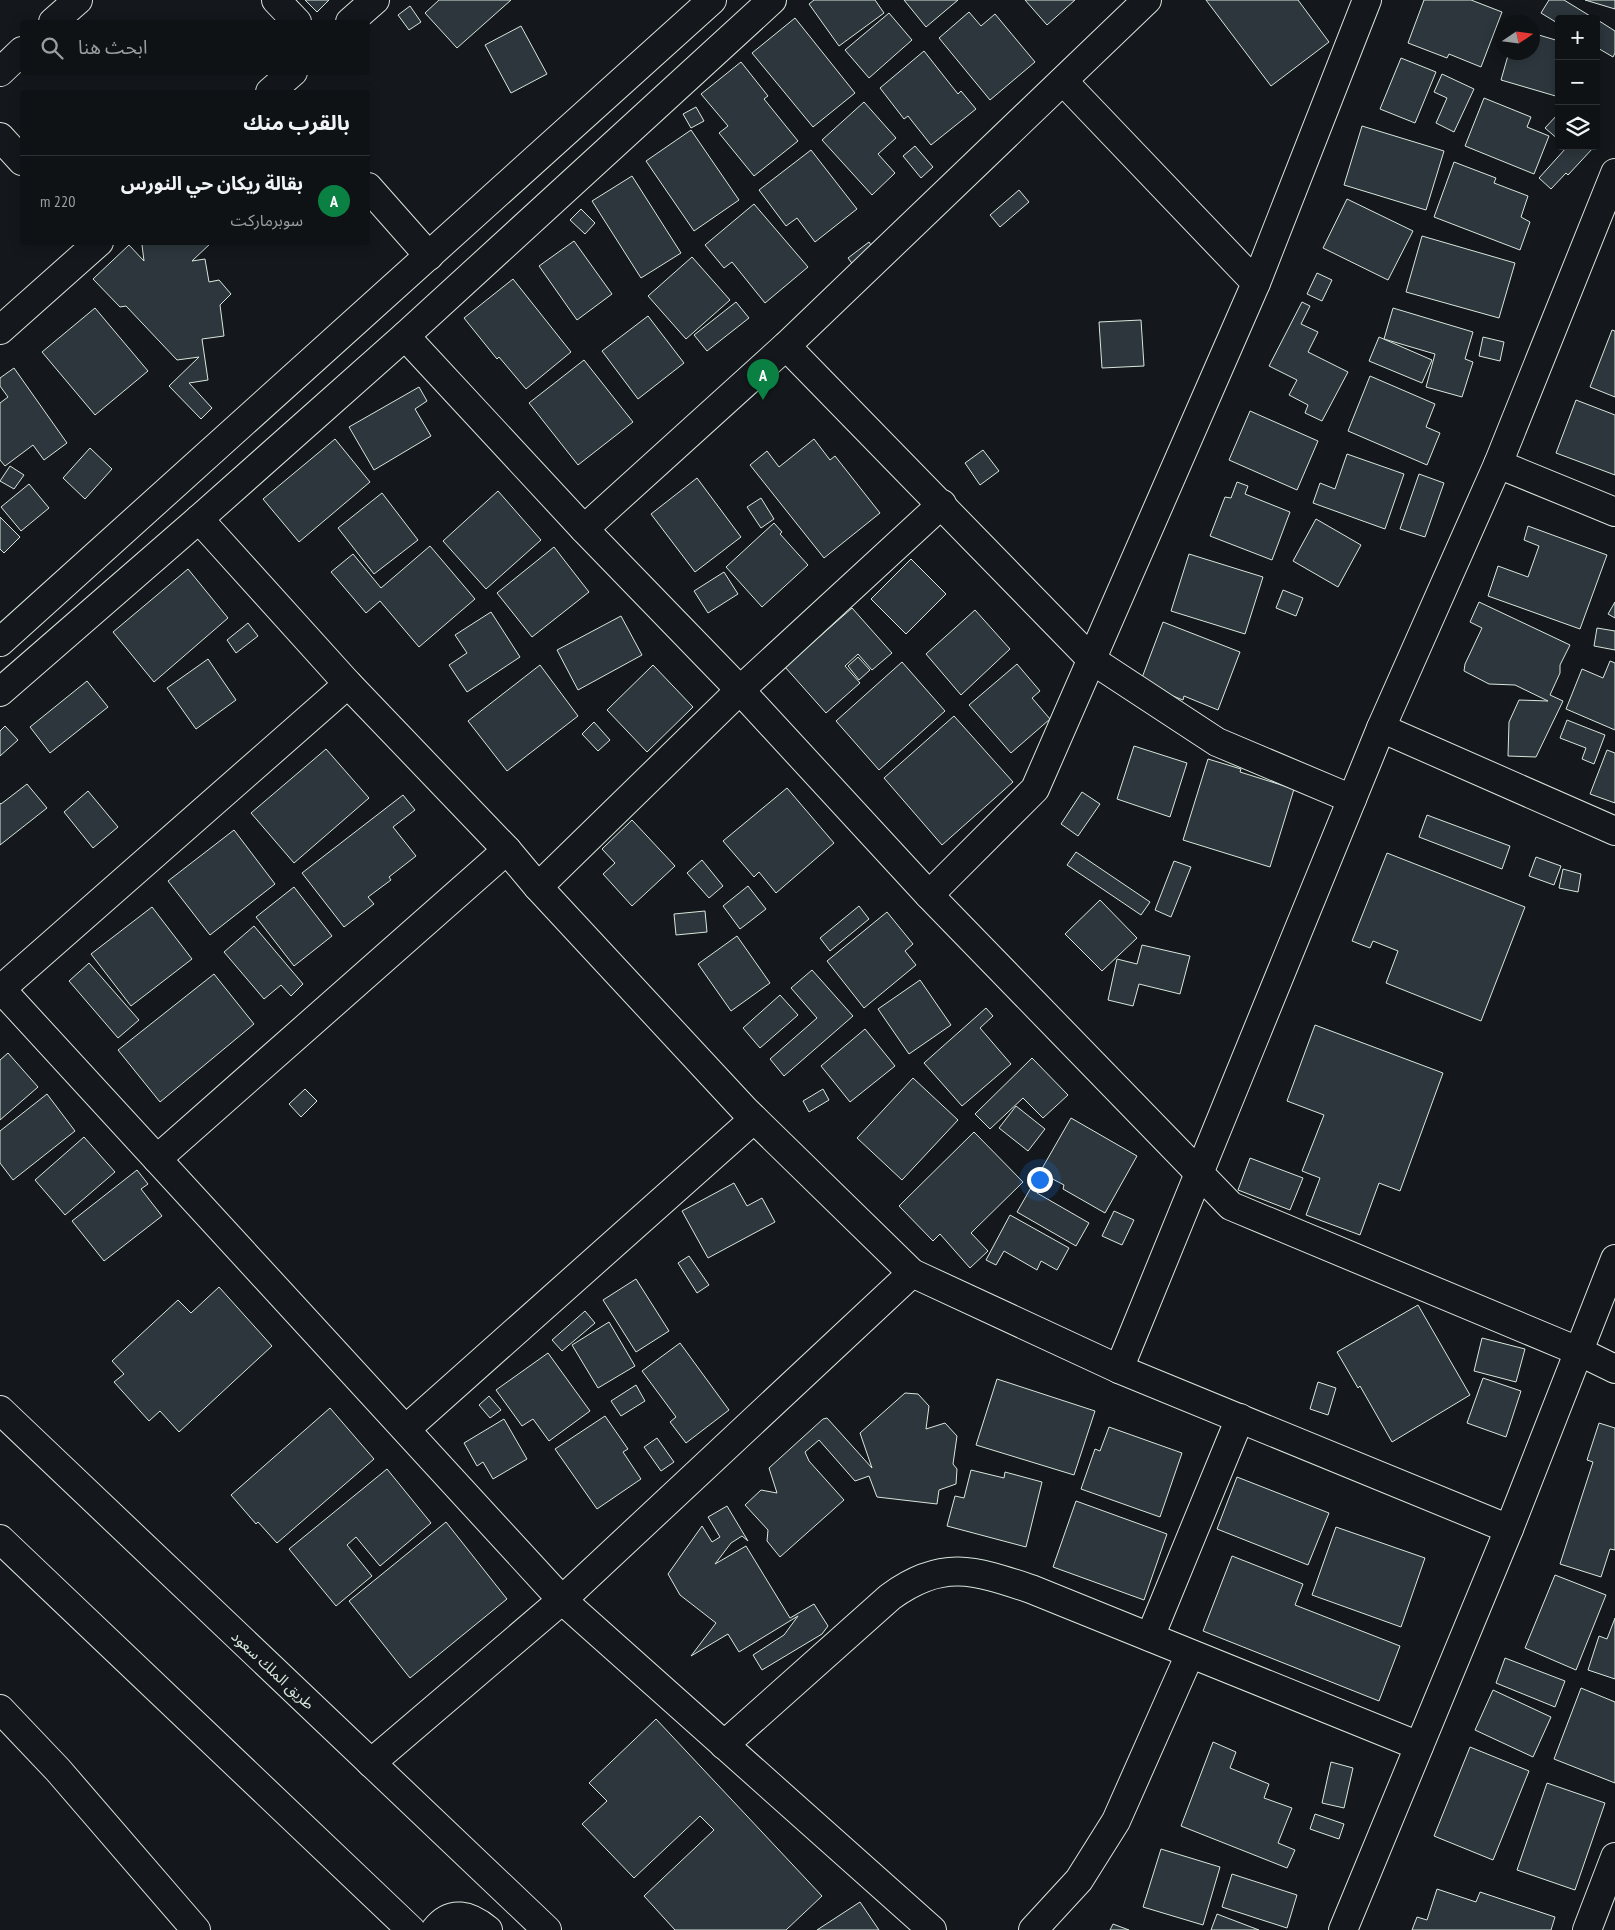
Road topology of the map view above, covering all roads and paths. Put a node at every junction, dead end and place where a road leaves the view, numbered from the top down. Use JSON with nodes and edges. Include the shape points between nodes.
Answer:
{"nodes":[{"id":1,"x":78,"y":0,"type":"edge"},
{"id":2,"x":276,"y":0,"type":"edge"},
{"id":3,"x":375,"y":0,"type":"edge"},
{"id":4,"x":712,"y":0,"type":"edge"},
{"id":5,"x":772,"y":0,"type":"edge"},
{"id":6,"x":1147,"y":0,"type":"edge"},
{"id":7,"x":1366,"y":0,"type":"edge"},
{"id":8,"x":55,"y":20,"type":"edge"},
{"id":9,"x":295,"y":20,"type":"edge"},
{"id":10,"x":352,"y":20,"type":"edge"},
{"id":11,"x":20,"y":53,"type":"edge"},
{"id":12,"x":0,"y":72,"type":"edge"},
{"id":13,"x":1063,"y":81,"type":"junction"},
{"id":14,"x":0,"y":137,"type":"edge"},
{"id":15,"x":20,"y":159,"type":"edge"},
{"id":16,"x":1615,"y":173,"type":"edge"},
{"id":17,"x":370,"y":189,"type":"edge"},
{"id":18,"x":97,"y":245,"type":"edge"},
{"id":19,"x":429,"y":256,"type":"junction"},
{"id":20,"x":1256,"y":283,"type":"junction"},
{"id":21,"x":0,"y":330,"type":"edge"},
{"id":22,"x":406,"y":336,"type":"junction"},
{"id":23,"x":786,"y":346,"type":"junction"},
{"id":24,"x":1498,"y":464,"type":"junction"},
{"id":25,"x":942,"y":504,"type":"junction"},
{"id":26,"x":1615,"y":512,"type":"edge"},
{"id":27,"x":199,"y":519,"type":"junction"},
{"id":28,"x":584,"y":529,"type":"junction"},
{"id":29,"x":0,"y":642,"type":"edge"},
{"id":30,"x":1092,"y":660,"type":"junction"},
{"id":31,"x":348,"y":684,"type":"junction"},
{"id":32,"x":740,"y":690,"type":"junction"},
{"id":33,"x":0,"y":692,"type":"edge"},
{"id":34,"x":1381,"y":728,"type":"junction"},
{"id":35,"x":1352,"y":799,"type":"junction"},
{"id":36,"x":1615,"y":831,"type":"edge"},
{"id":37,"x":508,"y":850,"type":"junction"},
{"id":38,"x":538,"y":887,"type":"junction"},
{"id":39,"x":929,"y":895,"type":"junction"},
{"id":40,"x":0,"y":989,"type":"edge"},
{"id":41,"x":754,"y":1119,"type":"junction"},
{"id":42,"x":157,"y":1159,"type":"junction"},
{"id":43,"x":1199,"y":1174,"type":"junction"},
{"id":44,"x":1615,"y":1259,"type":"edge"},
{"id":45,"x":912,"y":1273,"type":"junction"},
{"id":46,"x":1578,"y":1351,"type":"junction"},
{"id":47,"x":1615,"y":1368,"type":"edge"},
{"id":48,"x":1119,"y":1369,"type":"junction"},
{"id":49,"x":0,"y":1410,"type":"edge"},
{"id":50,"x":1240,"y":1418,"type":"junction"},
{"id":51,"x":406,"y":1429,"type":"junction"},
{"id":52,"x":1509,"y":1528,"type":"junction"},
{"id":53,"x":0,"y":1538,"type":"edge"},
{"id":54,"x":562,"y":1600,"type":"junction"},
{"id":55,"x":1150,"y":1637,"type":"junction"},
{"id":56,"x":1190,"y":1654,"type":"junction"},
{"id":57,"x":0,"y":1709,"type":"edge"},
{"id":58,"x":724,"y":1745,"type":"junction"},
{"id":59,"x":1419,"y":1746,"type":"junction"},
{"id":60,"x":371,"y":1763,"type":"junction"},
{"id":61,"x":1615,"y":1857,"type":"edge"},
{"id":62,"x":196,"y":1930,"type":"edge"},
{"id":63,"x":411,"y":1930,"type":"edge"},
{"id":64,"x":435,"y":1930,"type":"edge"},
{"id":65,"x":488,"y":1930,"type":"edge"},
{"id":66,"x":547,"y":1930,"type":"edge"},
{"id":67,"x":932,"y":1930,"type":"edge"},
{"id":68,"x":1033,"y":1930,"type":"edge"},
{"id":69,"x":1343,"y":1930,"type":"edge"},
{"id":70,"x":1587,"y":1930,"type":"edge"}],
"edges":[{"from":1,"to":8,"type":"street"},
{"from":2,"to":9,"type":"street"},
{"from":3,"to":10,"type":"street"},
{"from":4,"to":19,"type":"street"},
{"from":5,"to":22,"type":"street"},
{"from":6,"to":13,"type":"street"},
{"from":7,"to":20,"type":"street"},
{"from":11,"to":12,"type":"street"},
{"from":13,"to":20,"type":"street"},
{"from":13,"to":23,"type":"street"},
{"from":14,"to":15,"type":"street"},
{"from":16,"to":24,"type":"street"},
{"from":17,"to":19,"type":"street"},
{"from":18,"to":21,"type":"street"},
{"from":19,"to":29,"type":"street"},
{"from":20,"to":30,"type":"street"},
{"from":22,"to":27,"type":"street"},
{"from":22,"to":28,"type":"street"},
{"from":23,"to":25,"type":"street"},
{"from":23,"to":28,"type":"street"},
{"from":24,"to":26,"type":"street"},
{"from":24,"to":34,"type":"street"},
{"from":25,"to":30,"type":"street"},
{"from":25,"to":32,"type":"street"},
{"from":27,"to":31,"type":"street"},
{"from":27,"to":33,"type":"street"},
{"from":28,"to":32,"type":"street"},
{"from":30,"to":35,"type":"street","via":[[1217,742]]},
{"from":30,"to":39,"type":"street","via":[[1035,789]]},
{"from":31,"to":37,"type":"street"},
{"from":31,"to":40,"type":"street"},
{"from":32,"to":38,"type":"street"},
{"from":32,"to":39,"type":"street"},
{"from":34,"to":35,"type":"street"},
{"from":34,"to":36,"type":"street"},
{"from":35,"to":43,"type":"street"},
{"from":37,"to":38,"type":"street"},
{"from":37,"to":42,"type":"street"},
{"from":38,"to":41,"type":"street"},
{"from":39,"to":43,"type":"street"},
{"from":40,"to":42,"type":"street"},
{"from":41,"to":45,"type":"street"},
{"from":41,"to":51,"type":"street"},
{"from":42,"to":51,"type":"street"},
{"from":43,"to":46,"type":"street","via":[[1231,1206]]},
{"from":43,"to":48,"type":"street"},
{"from":44,"to":46,"type":"street"},
{"from":45,"to":48,"type":"street"},
{"from":45,"to":54,"type":"street"},
{"from":46,"to":47,"type":"street"},
{"from":46,"to":52,"type":"street"},
{"from":48,"to":50,"type":"street"},
{"from":49,"to":60,"type":"street","name":"طريق الملك سعود"},
{"from":50,"to":52,"type":"street"},
{"from":50,"to":55,"type":"street"},
{"from":51,"to":54,"type":"street"},
{"from":52,"to":59,"type":"street"},
{"from":53,"to":63,"type":"street"},
{"from":54,"to":58,"type":"street"},
{"from":54,"to":60,"type":"street"},
{"from":55,"to":56,"type":"street"},
{"from":55,"to":58,"type":"street","via":[[996,1577],[978,1572],[940,1572],[913,1582],[890,1597]]},
{"from":56,"to":59,"type":"street"},
{"from":56,"to":68,"type":"street","via":[[1112,1829],[1079,1880]]},
{"from":57,"to":62,"type":"street","via":[[58,1770]]},
{"from":58,"to":67,"type":"street"},
{"from":59,"to":69,"type":"street"},
{"from":60,"to":66,"type":"street","name":"طريق الملك سعود"},
{"from":61,"to":70,"type":"street"},
{"from":64,"to":65,"type":"street","via":[[452,1916],[467,1916]]}]}
